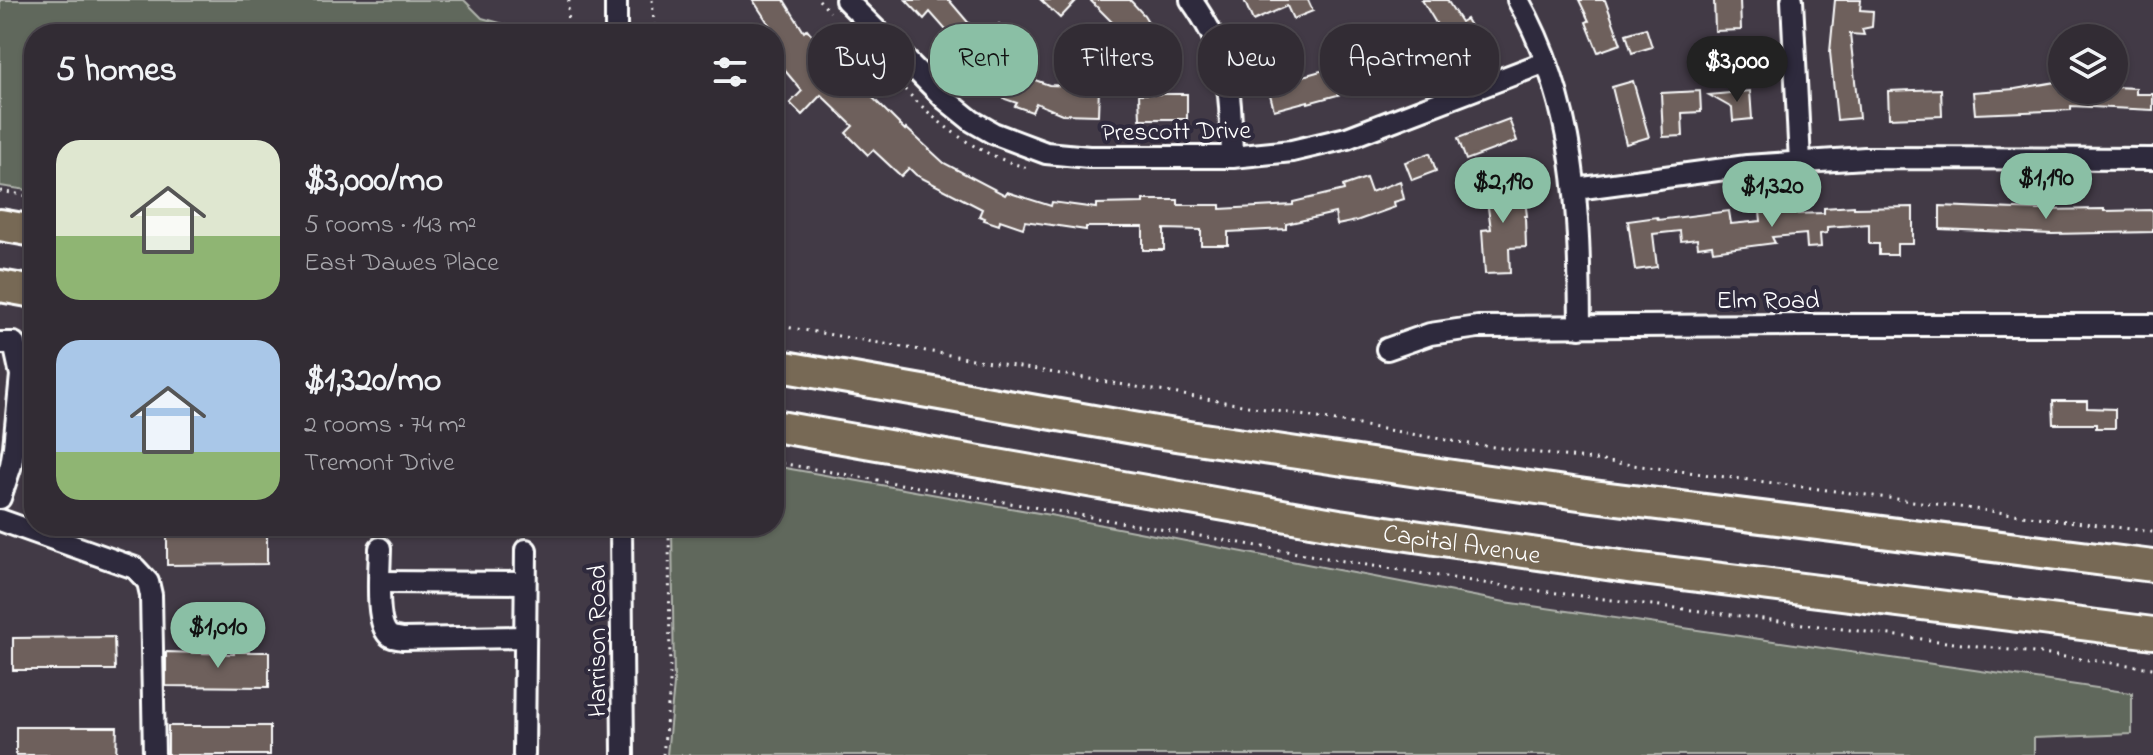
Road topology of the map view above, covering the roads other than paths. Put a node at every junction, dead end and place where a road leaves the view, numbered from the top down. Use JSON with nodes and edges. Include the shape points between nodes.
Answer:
{"nodes":[{"id":1,"x":616,"y":0,"type":"edge"},
{"id":2,"x":1191,"y":0,"type":"edge"},
{"id":3,"x":1518,"y":0,"type":"edge"},
{"id":4,"x":1792,"y":0,"type":"edge"},
{"id":5,"x":839,"y":7,"type":"edge"},
{"id":6,"x":616,"y":24,"type":"edge"},
{"id":7,"x":1546,"y":62,"type":"junction"},
{"id":8,"x":1232,"y":157,"type":"junction"},
{"id":9,"x":2153,"y":159,"type":"edge"},
{"id":10,"x":1800,"y":162,"type":"junction"},
{"id":11,"x":1576,"y":189,"type":"junction"},
{"id":12,"x":0,"y":225,"type":"edge"},
{"id":13,"x":24,"y":229,"type":"edge"},
{"id":14,"x":0,"y":286,"type":"edge"},
{"id":15,"x":24,"y":290,"type":"edge"},
{"id":16,"x":2153,"y":325,"type":"edge"},
{"id":17,"x":1580,"y":327,"type":"junction"},
{"id":18,"x":7,"y":343,"type":"edge"},
{"id":19,"x":1387,"y":349,"type":"dead end"},
{"id":20,"x":784,"y":367,"type":"edge"},
{"id":21,"x":8,"y":420,"type":"edge"},
{"id":22,"x":784,"y":428,"type":"edge"},
{"id":23,"x":0,"y":498,"type":"edge"},
{"id":24,"x":0,"y":520,"type":"edge"},
{"id":25,"x":24,"y":525,"type":"edge"},
{"id":26,"x":65,"y":536,"type":"edge"},
{"id":27,"x":621,"y":536,"type":"edge"},
{"id":28,"x":380,"y":548,"type":"dead end"},
{"id":29,"x":526,"y":550,"type":"dead end"},
{"id":30,"x":2153,"y":566,"type":"edge"},
{"id":31,"x":381,"y":582,"type":"junction"},
{"id":32,"x":525,"y":583,"type":"junction"},
{"id":33,"x":2153,"y":633,"type":"edge"},
{"id":34,"x":525,"y":637,"type":"junction"},
{"id":35,"x":154,"y":755,"type":"edge"},
{"id":36,"x":524,"y":755,"type":"edge"},
{"id":37,"x":623,"y":755,"type":"edge"}],
"edges":[{"from":1,"to":6,"type":"street"},
{"from":2,"to":8,"type":"street","via":[[1224,63]]},
{"from":3,"to":7,"type":"street"},
{"from":4,"to":10,"type":"street"},
{"from":5,"to":8,"type":"street","name":"Prescott Drive","via":[[972,121],[1021,145],[1089,157]]},
{"from":7,"to":8,"type":"street","name":"Prescott Drive","via":[[1336,141]]},
{"from":7,"to":11,"type":"street","via":[[1562,106]]},
{"from":9,"to":10,"type":"street"},
{"from":10,"to":11,"type":"street"},
{"from":11,"to":17,"type":"street"},
{"from":12,"to":13,"type":"highway"},
{"from":14,"to":15,"type":"highway"},
{"from":16,"to":17,"type":"street","name":"Elm Road"},
{"from":17,"to":19,"type":"street","name":"Elm Road","via":[[1478,327],[1430,334]]},
{"from":18,"to":21,"type":"street","via":[[21,375]]},
{"from":20,"to":30,"type":"highway","via":[[1411,470]]},
{"from":21,"to":23,"type":"street","via":[[11,465]]},
{"from":22,"to":33,"type":"highway","name":"Capital Avenue","via":[[1339,525]]},
{"from":24,"to":25,"type":"street"},
{"from":26,"to":35,"type":"street","via":[[135,568],[148,582]]},
{"from":27,"to":37,"type":"street","name":"Harrison Road"},
{"from":28,"to":31,"type":"street"},
{"from":29,"to":32,"type":"street"},
{"from":31,"to":32,"type":"street"},
{"from":31,"to":34,"type":"street","via":[[380,610],[390,636]]},
{"from":32,"to":34,"type":"street"},
{"from":34,"to":36,"type":"street"}]}
